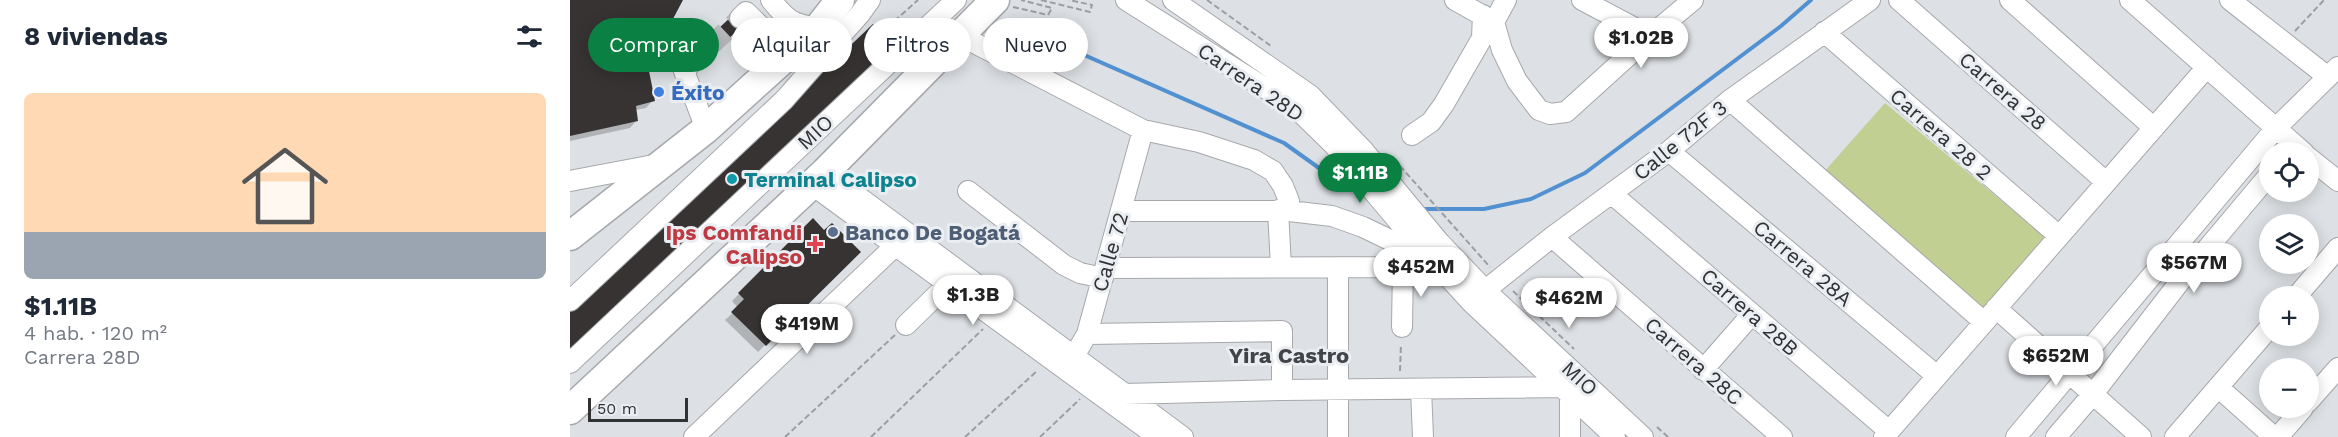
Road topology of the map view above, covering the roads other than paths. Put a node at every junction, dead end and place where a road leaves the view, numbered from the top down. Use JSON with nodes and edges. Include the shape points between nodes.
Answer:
{"nodes":[{"id":1,"x":771,"y":0,"type":"edge"},
{"id":2,"x":840,"y":0,"type":"edge"},
{"id":3,"x":870,"y":0,"type":"edge"},
{"id":4,"x":956,"y":0,"type":"edge"},
{"id":5,"x":1002,"y":0,"type":"edge"},
{"id":6,"x":1126,"y":0,"type":"edge"},
{"id":7,"x":1146,"y":0,"type":"edge"},
{"id":8,"x":1173,"y":0,"type":"edge"},
{"id":9,"x":1192,"y":0,"type":"edge"},
{"id":10,"x":1455,"y":0,"type":"edge"},
{"id":11,"x":1506,"y":0,"type":"edge"},
{"id":12,"x":1582,"y":0,"type":"edge"},
{"id":13,"x":1694,"y":0,"type":"edge"},
{"id":14,"x":1870,"y":0,"type":"edge"},
{"id":15,"x":1899,"y":0,"type":"edge"},
{"id":16,"x":2010,"y":0,"type":"edge"},
{"id":17,"x":2130,"y":0,"type":"edge"},
{"id":18,"x":2230,"y":0,"type":"edge"},
{"id":19,"x":740,"y":18,"type":"tunnel mouth"},
{"id":20,"x":752,"y":18,"type":"edge"},
{"id":21,"x":785,"y":18,"type":"edge"},
{"id":22,"x":826,"y":18,"type":"edge"},
{"id":23,"x":1489,"y":19,"type":"junction"},
{"id":24,"x":971,"y":25,"type":"edge"},
{"id":25,"x":1824,"y":32,"type":"junction"},
{"id":26,"x":1650,"y":36,"type":"junction"},
{"id":27,"x":971,"y":41,"type":"edge"},
{"id":28,"x":2207,"y":67,"type":"junction"},
{"id":29,"x":684,"y":72,"type":"edge"},
{"id":30,"x":771,"y":72,"type":"edge"},
{"id":31,"x":923,"y":72,"type":"edge"},
{"id":32,"x":2333,"y":72,"type":"edge"},
{"id":33,"x":1730,"y":100,"type":"junction"},
{"id":34,"x":2154,"y":128,"type":"junction"},
{"id":35,"x":2276,"y":128,"type":"junction"},
{"id":36,"x":706,"y":129,"type":"junction"},
{"id":37,"x":1143,"y":130,"type":"junction"},
{"id":38,"x":1412,"y":135,"type":"dead end"},
{"id":39,"x":2289,"y":142,"type":"edge"},
{"id":40,"x":1363,"y":151,"type":"junction"},
{"id":41,"x":1669,"y":151,"type":"junction"},
{"id":42,"x":665,"y":163,"type":"junction"},
{"id":43,"x":2319,"y":168,"type":"edge"},
{"id":44,"x":818,"y":178,"type":"junction"},
{"id":45,"x":570,"y":181,"type":"edge"},
{"id":46,"x":2106,"y":182,"type":"junction"},
{"id":47,"x":2338,"y":182,"type":"edge"},
{"id":48,"x":2259,"y":187,"type":"edge"},
{"id":49,"x":968,"y":191,"type":"dead end"},
{"id":50,"x":1612,"y":194,"type":"junction"},
{"id":51,"x":1283,"y":210,"type":"junction"},
{"id":52,"x":1122,"y":211,"type":"junction"},
{"id":53,"x":570,"y":236,"type":"edge"},
{"id":54,"x":2059,"y":236,"type":"junction"},
{"id":55,"x":1552,"y":237,"type":"junction"},
{"id":56,"x":1442,"y":244,"type":"junction"},
{"id":57,"x":895,"y":246,"type":"junction"},
{"id":58,"x":2338,"y":248,"type":"edge"},
{"id":59,"x":1281,"y":267,"type":"junction"},
{"id":60,"x":1403,"y":267,"type":"junction"},
{"id":61,"x":1338,"y":268,"type":"junction"},
{"id":62,"x":1104,"y":273,"type":"junction"},
{"id":63,"x":1496,"y":281,"type":"junction"},
{"id":64,"x":947,"y":285,"type":"junction"},
{"id":65,"x":2305,"y":286,"type":"edge"},
{"id":66,"x":570,"y":301,"type":"edge"},
{"id":67,"x":1752,"y":314,"type":"junction"},
{"id":68,"x":1990,"y":315,"type":"junction"},
{"id":69,"x":906,"y":326,"type":"road end"},
{"id":70,"x":1402,"y":327,"type":"road end"},
{"id":71,"x":1087,"y":334,"type":"junction"},
{"id":72,"x":2259,"y":340,"type":"edge"},
{"id":73,"x":1064,"y":362,"type":"junction"},
{"id":74,"x":570,"y":363,"type":"edge"},
{"id":75,"x":2338,"y":368,"type":"edge"},
{"id":76,"x":1702,"y":370,"type":"junction"},
{"id":77,"x":2070,"y":374,"type":"junction"},
{"id":78,"x":1936,"y":376,"type":"junction"},
{"id":79,"x":2218,"y":387,"type":"junction"},
{"id":80,"x":1338,"y":389,"type":"junction"},
{"id":81,"x":1421,"y":389,"type":"junction"},
{"id":82,"x":1282,"y":390,"type":"junction"},
{"id":83,"x":2319,"y":390,"type":"edge"},
{"id":84,"x":1566,"y":391,"type":"junction"},
{"id":85,"x":2093,"y":394,"type":"junction"},
{"id":86,"x":1128,"y":403,"type":"junction"},
{"id":87,"x":570,"y":410,"type":"edge"},
{"id":88,"x":2294,"y":418,"type":"edge"},
{"id":89,"x":1650,"y":432,"type":"edge"},
{"id":90,"x":1887,"y":434,"type":"edge"},
{"id":91,"x":694,"y":437,"type":"edge"},
{"id":92,"x":1158,"y":437,"type":"edge"},
{"id":93,"x":1183,"y":437,"type":"edge"},
{"id":94,"x":1338,"y":437,"type":"edge"},
{"id":95,"x":1423,"y":437,"type":"edge"},
{"id":96,"x":1570,"y":437,"type":"edge"},
{"id":97,"x":1615,"y":437,"type":"edge"},
{"id":98,"x":1627,"y":437,"type":"edge"},
{"id":99,"x":1782,"y":437,"type":"edge"},
{"id":100,"x":2016,"y":437,"type":"edge"},
{"id":101,"x":2055,"y":437,"type":"edge"},
{"id":102,"x":2141,"y":437,"type":"edge"},
{"id":103,"x":2175,"y":437,"type":"edge"},
{"id":104,"x":2276,"y":437,"type":"edge"}],
"edges":[{"from":1,"to":21,"type":"street"},
{"from":2,"to":22,"type":"highway"},
{"from":3,"to":66,"type":"street","via":[[784,100]]},
{"from":4,"to":74,"type":"street","name":"MIO"},
{"from":5,"to":24,"type":"highway"},
{"from":6,"to":40,"type":"street","name":"Carrera 28D"},
{"from":7,"to":40,"type":"street","via":[[1304,101]]},
{"from":8,"to":40,"type":"street","via":[[1310,95]]},
{"from":9,"to":40,"type":"street","name":"Carrera 28D","via":[[1317,89]]},
{"from":10,"to":23,"type":"street"},
{"from":11,"to":23,"type":"street"},
{"from":12,"to":26,"type":"street"},
{"from":13,"to":26,"type":"street"},
{"from":14,"to":25,"type":"street","name":"Calle 72F 3"},
{"from":15,"to":46,"type":"street","name":"Carrera 28"},
{"from":16,"to":34,"type":"street"},
{"from":17,"to":28,"type":"street"},
{"from":18,"to":32,"type":"street"},
{"from":19,"to":20,"type":"street","via":[[746,12]]},
{"from":23,"to":26,"type":"street","via":[[1517,81],[1539,110],[1550,114],[1566,112]]},
{"from":23,"to":38,"type":"street","via":[[1444,104],[1431,123]]},
{"from":25,"to":33,"type":"street","name":"Calle 72F 3"},
{"from":25,"to":54,"type":"street","name":"Carrera 28 2"},
{"from":27,"to":37,"type":"street"},
{"from":28,"to":34,"type":"street"},
{"from":28,"to":35,"type":"street"},
{"from":29,"to":36,"type":"street"},
{"from":30,"to":36,"type":"highway"},
{"from":31,"to":44,"type":"highway"},
{"from":32,"to":35,"type":"street"},
{"from":33,"to":41,"type":"street","name":"Calle 72F 3"},
{"from":33,"to":68,"type":"street"},
{"from":34,"to":46,"type":"street"},
{"from":35,"to":39,"type":"street"},
{"from":35,"to":77,"type":"street"},
{"from":36,"to":42,"type":"highway"},
{"from":37,"to":51,"type":"street","via":[[1254,160],[1273,171],[1283,186],[1289,201]]},
{"from":37,"to":52,"type":"street","name":"Calle 72"},
{"from":40,"to":56,"type":"street","name":"Carrera 28D"},
{"from":40,"to":56,"type":"street","name":"Carrera 28D"},
{"from":41,"to":50,"type":"street","name":"Calle 72F 3"},
{"from":41,"to":78,"type":"street","name":"Carrera 28A"},
{"from":42,"to":45,"type":"street"},
{"from":42,"to":53,"type":"highway"},
{"from":43,"to":47,"type":"street"},
{"from":44,"to":57,"type":"street"},
{"from":44,"to":73,"type":"street"},
{"from":44,"to":87,"type":"highway"},
{"from":46,"to":54,"type":"street"},
{"from":48,"to":85,"type":"street"},
{"from":49,"to":62,"type":"street","via":[[1064,266],[1080,273]]},
{"from":50,"to":55,"type":"street","name":"Calle 72F 3"},
{"from":50,"to":67,"type":"street","name":"Carrera 28B"},
{"from":51,"to":52,"type":"street"},
{"from":51,"to":59,"type":"street"},
{"from":51,"to":60,"type":"street","via":[[1332,216],[1363,227],[1392,241],[1402,252]]},
{"from":52,"to":62,"type":"street","name":"Calle 72"},
{"from":54,"to":68,"type":"street"},
{"from":55,"to":63,"type":"street","name":"Calle 72F 3"},
{"from":55,"to":76,"type":"street","name":"Carrera 28C"},
{"from":56,"to":63,"type":"street","name":"Carrera 28D"},
{"from":56,"to":84,"type":"street","name":"Carrera 28D","via":[[1472,303]]},
{"from":56,"to":89,"type":"street","name":"MIO","via":[[1486,291]]},
{"from":56,"to":98,"type":"street","name":"MIO","via":[[1478,298]]},
{"from":57,"to":64,"type":"street"},
{"from":57,"to":91,"type":"street"},
{"from":58,"to":65,"type":"street"},
{"from":59,"to":61,"type":"street"},
{"from":59,"to":62,"type":"street"},
{"from":60,"to":61,"type":"street"},
{"from":60,"to":70,"type":"street"},
{"from":61,"to":80,"type":"street"},
{"from":62,"to":71,"type":"street","name":"Calle 72"},
{"from":63,"to":89,"type":"street","name":"Carrera 28D"},
{"from":64,"to":69,"type":"street"},
{"from":64,"to":73,"type":"street"},
{"from":67,"to":76,"type":"street"},
{"from":67,"to":90,"type":"street","name":"Carrera 28B"},
{"from":68,"to":77,"type":"street"},
{"from":68,"to":78,"type":"street"},
{"from":71,"to":73,"type":"street","name":"Calle 72"},
{"from":71,"to":82,"type":"street","via":[[1282,331]]},
{"from":72,"to":79,"type":"street"},
{"from":73,"to":86,"type":"street"},
{"from":73,"to":86,"type":"street","via":[[1091,389]]},
{"from":75,"to":83,"type":"street"},
{"from":76,"to":99,"type":"street","name":"Carrera 28C"},
{"from":77,"to":85,"type":"street"},
{"from":77,"to":100,"type":"street"},
{"from":78,"to":90,"type":"street"},
{"from":79,"to":103,"type":"street"},
{"from":79,"to":104,"type":"street"},
{"from":80,"to":81,"type":"street"},
{"from":80,"to":82,"type":"street"},
{"from":80,"to":94,"type":"street"},
{"from":81,"to":84,"type":"street"},
{"from":81,"to":95,"type":"street"},
{"from":82,"to":86,"type":"street"},
{"from":84,"to":96,"type":"street"},
{"from":84,"to":97,"type":"street","name":"Carrera 28D"},
{"from":85,"to":101,"type":"street"},
{"from":85,"to":102,"type":"street"},
{"from":86,"to":92,"type":"street"},
{"from":86,"to":93,"type":"street"},
{"from":88,"to":104,"type":"street"}]}
